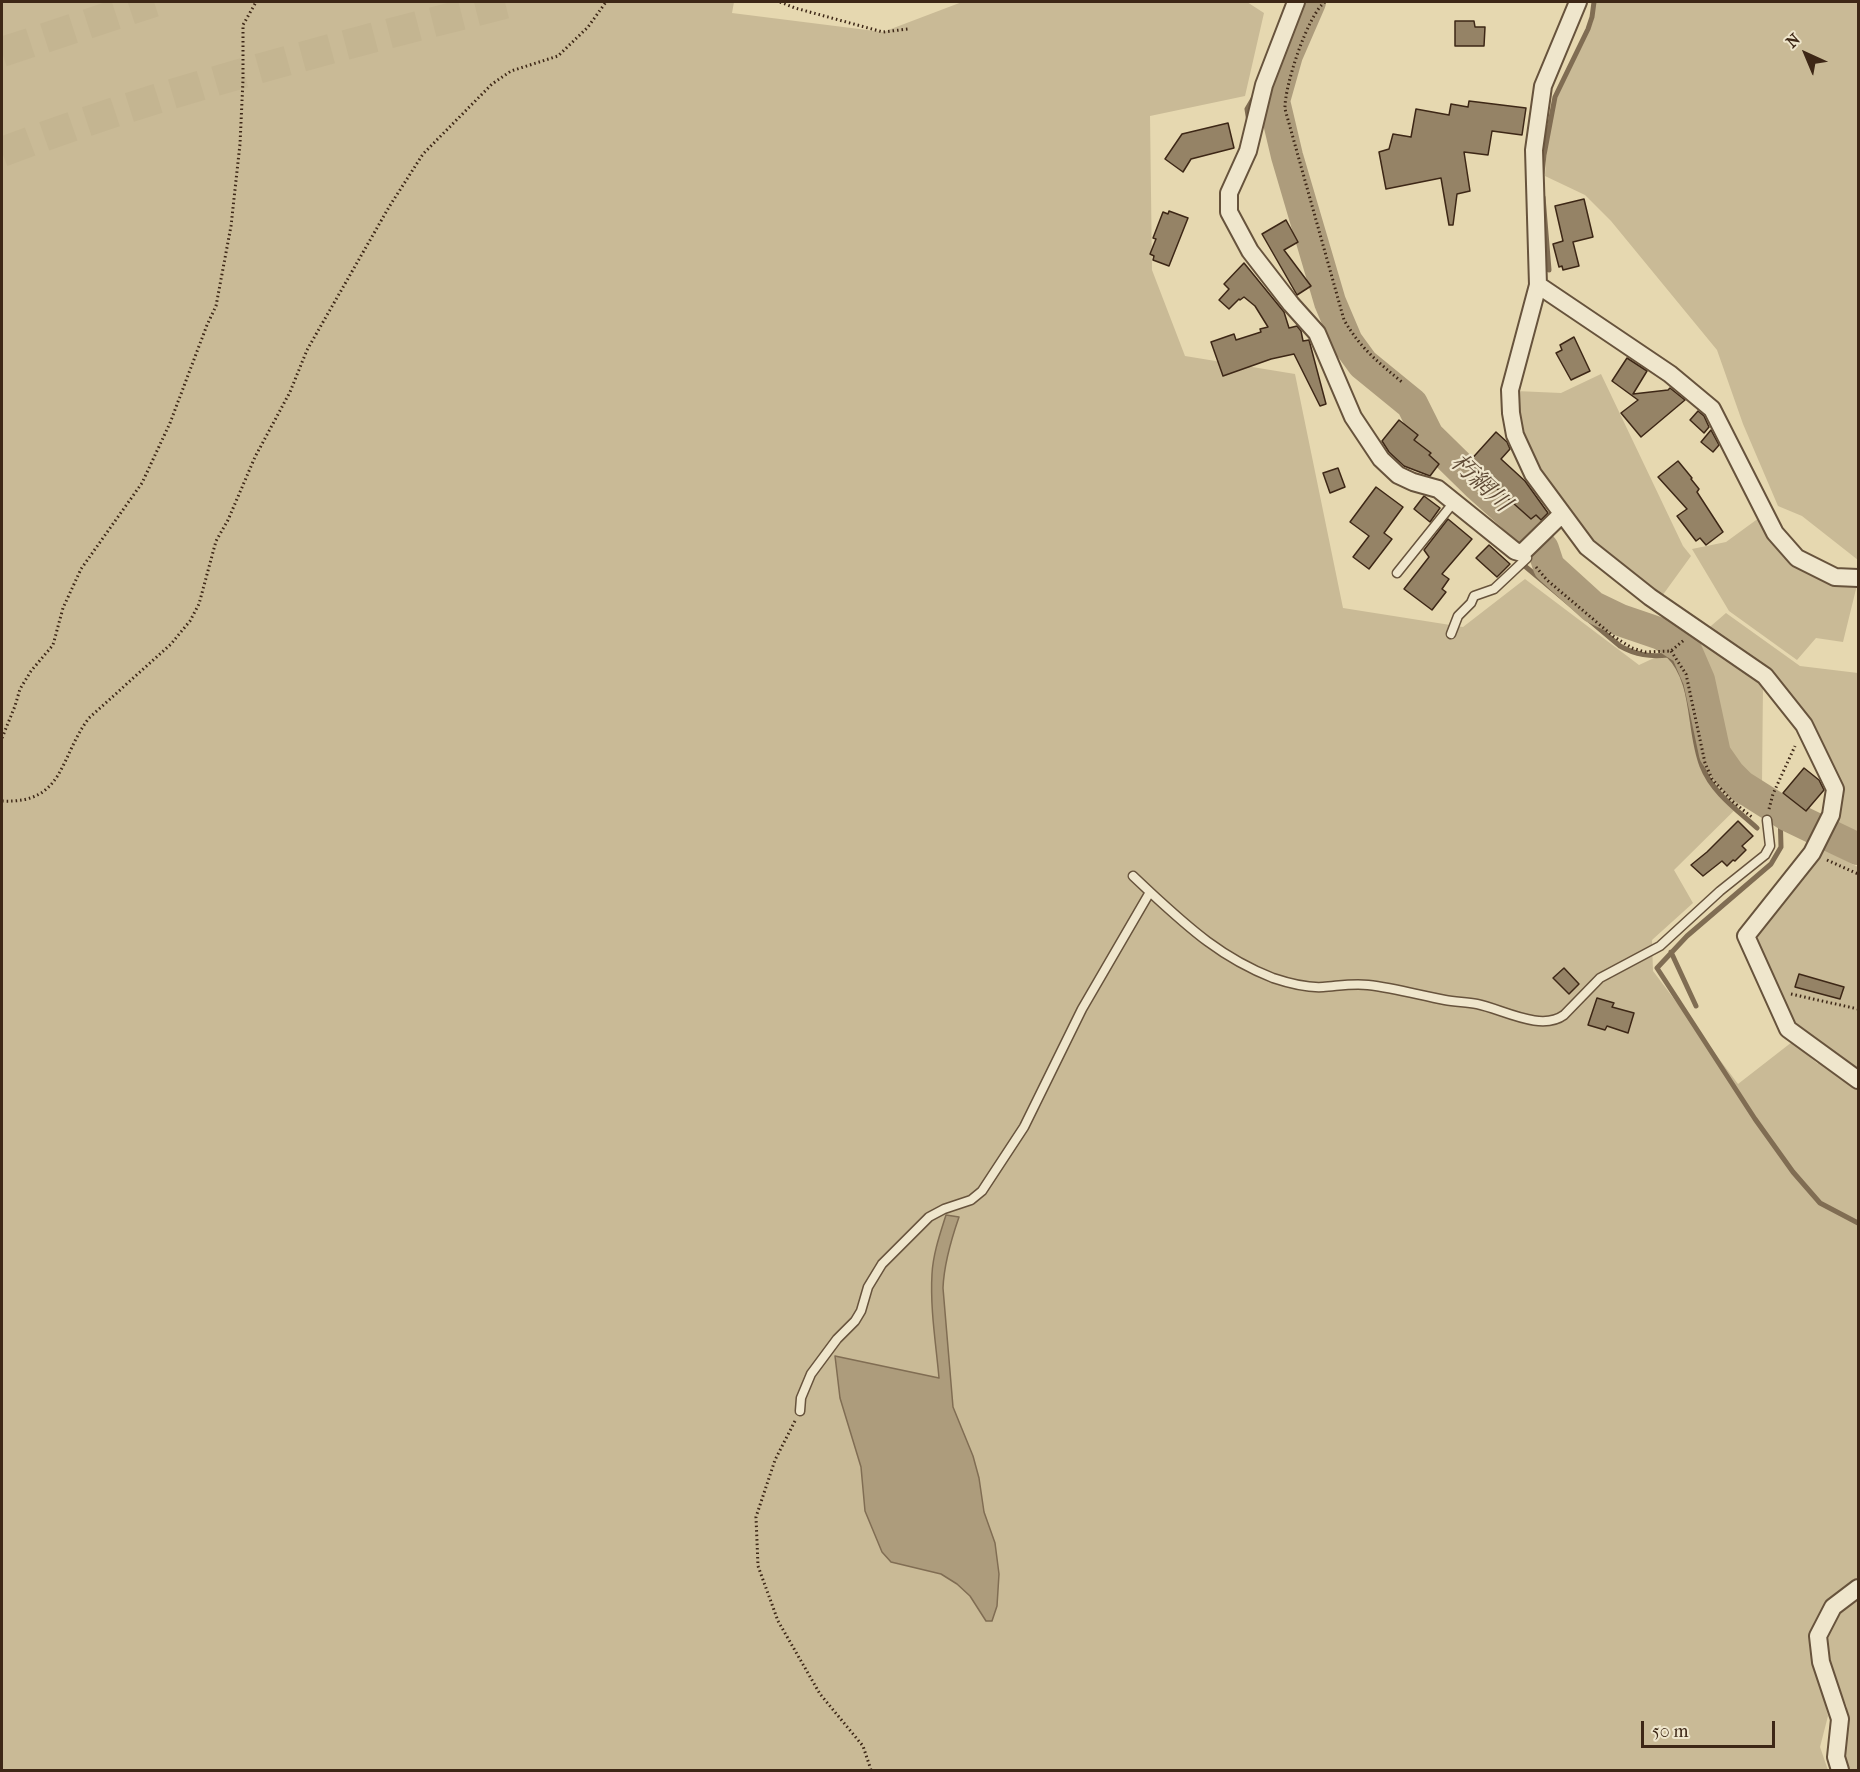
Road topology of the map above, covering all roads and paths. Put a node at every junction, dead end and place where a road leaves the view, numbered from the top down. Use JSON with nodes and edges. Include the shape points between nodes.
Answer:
{"nodes":[{"id":1,"x":256,"y":2,"type":"edge"},
{"id":2,"x":606,"y":2,"type":"edge"},
{"id":3,"x":780,"y":2,"type":"edge"},
{"id":4,"x":1296,"y":2,"type":"edge"},
{"id":5,"x":1325,"y":2,"type":"edge"},
{"id":6,"x":1578,"y":2,"type":"edge"},
{"id":7,"x":908,"y":29,"type":"dead end"},
{"id":8,"x":1538,"y":285,"type":"junction"},
{"id":9,"x":1403,"y":383,"type":"dead end"},
{"id":10,"x":1452,"y":504,"type":"junction"},
{"id":11,"x":1562,"y":514,"type":"junction"},
{"id":12,"x":1529,"y":553,"type":"junction"},
{"id":13,"x":1397,"y":573,"type":"dead end"},
{"id":14,"x":1858,"y":578,"type":"edge"},
{"id":15,"x":1451,"y":634,"type":"dead end"},
{"id":16,"x":1682,"y":642,"type":"dead end"},
{"id":17,"x":1671,"y":651,"type":"junction"},
{"id":18,"x":1804,"y":725,"type":"junction"},
{"id":19,"x":2,"y":738,"type":"edge"},
{"id":20,"x":1773,"y":794,"type":"dead end"},
{"id":21,"x":2,"y":801,"type":"edge"},
{"id":22,"x":1767,"y":823,"type":"joint"},
{"id":23,"x":1812,"y":853,"type":"junction"},
{"id":24,"x":1858,"y":874,"type":"edge"},
{"id":25,"x":1133,"y":876,"type":"dead end"},
{"id":26,"x":1150,"y":892,"type":"junction"},
{"id":27,"x":1769,"y":990,"type":"junction"},
{"id":28,"x":1858,"y":1009,"type":"edge"},
{"id":29,"x":1858,"y":1080,"type":"edge"},
{"id":30,"x":800,"y":1411,"type":"joint"},
{"id":31,"x":1858,"y":1588,"type":"edge"},
{"id":32,"x":871,"y":1770,"type":"edge"},
{"id":33,"x":1840,"y":1770,"type":"edge"}],
"edges":[{"from":1,"to":19,"type":"path","via":[[243,25],[240,144],[231,226],[216,306],[142,483],[81,569],[52,645],[20,689]]},
{"from":2,"to":21,"type":"path","via":[[588,27],[558,56],[512,71],[492,84],[423,154],[307,350],[216,541],[199,604],[190,621],[171,644],[89,718],[45,792],[22,802]]},
{"from":3,"to":7,"type":"path","via":[[884,32]]},
{"from":4,"to":10,"type":"street","via":[[1264,85],[1248,152],[1229,193],[1229,212],[1250,251],[1317,333],[1353,417],[1381,459],[1398,475],[1438,489]]},
{"from":5,"to":9,"type":"path","via":[[1313,15],[1307,30],[1284,96],[1285,109],[1344,320],[1356,340]]},
{"from":6,"to":8,"type":"street","via":[[1543,86],[1534,150]]},
{"from":8,"to":11,"type":"street","via":[[1510,390],[1511,413],[1515,435],[1533,474]]},
{"from":8,"to":14,"type":"street","via":[[1670,374],[1712,408],[1775,533],[1797,558],[1835,577]]},
{"from":10,"to":12,"type":"street","via":[[1515,551]]},
{"from":10,"to":13,"type":"lane"},
{"from":11,"to":12,"type":"street"},
{"from":11,"to":18,"type":"street","via":[[1587,547],[1650,597],[1765,676]]},
{"from":12,"to":15,"type":"lane","via":[[1494,589],[1474,596],[1458,616]]},
{"from":12,"to":17,"type":"path","via":[[1547,580],[1613,636],[1638,650]]},
{"from":16,"to":17,"type":"path"},
{"from":17,"to":22,"type":"path","via":[[1686,674],[1712,779],[1731,801],[1761,824]]},
{"from":18,"to":20,"type":"path"},
{"from":18,"to":23,"type":"street","via":[[1834,789],[1832,816]]},
{"from":22,"to":26,"type":"lane","via":[[1770,846],[1765,855],[1660,946],[1600,978],[1564,1015],[1551,1021],[1512,1016],[1479,1004],[1393,988],[1349,984],[1321,987],[1276,979],[1241,963],[1194,933]]},
{"from":23,"to":24,"type":"path"},
{"from":23,"to":27,"type":"street","via":[[1746,936]]},
{"from":25,"to":26,"type":"lane"},
{"from":26,"to":30,"type":"lane","via":[[1082,1009],[1024,1127],[982,1191],[971,1200],[929,1217],[882,1264],[855,1321],[811,1374]]},
{"from":27,"to":28,"type":"path"},
{"from":27,"to":29,"type":"street","via":[[1788,1029]]},
{"from":30,"to":32,"type":"path","via":[[775,1460],[756,1517],[758,1566],[778,1621],[820,1694],[863,1746]]},
{"from":31,"to":33,"type":"street","via":[[1833,1607],[1818,1636],[1821,1662],[1840,1719],[1836,1757]]}]}
